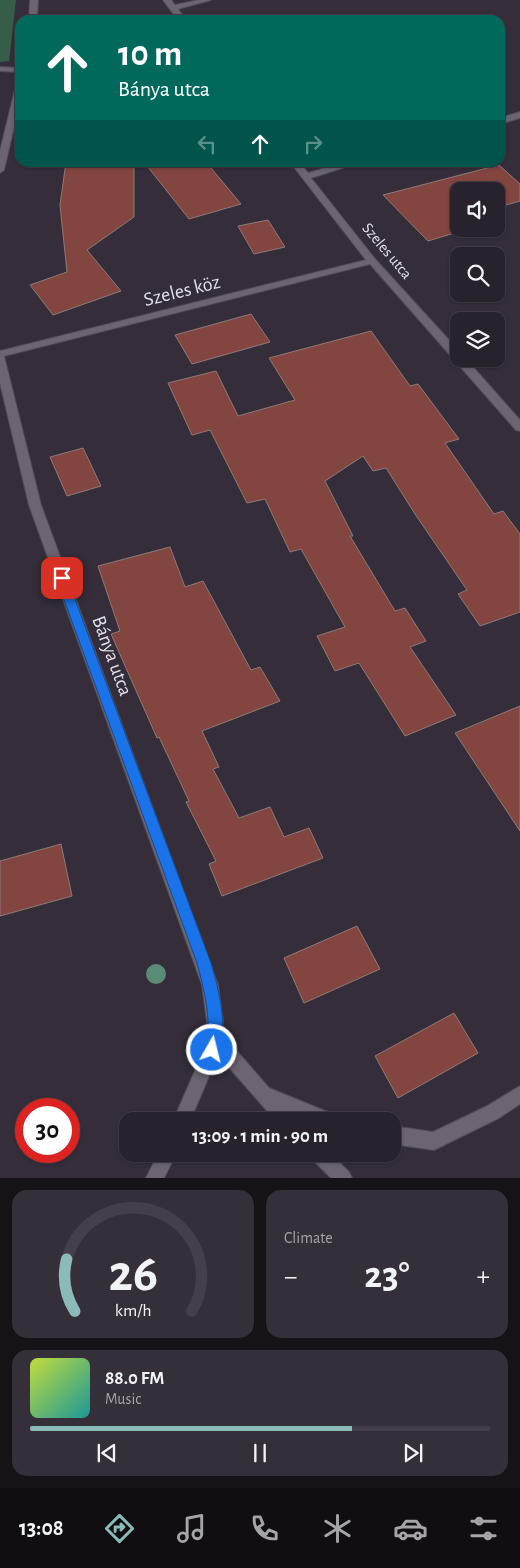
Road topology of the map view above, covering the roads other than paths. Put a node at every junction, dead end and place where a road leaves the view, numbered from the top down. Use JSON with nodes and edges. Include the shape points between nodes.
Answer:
{"nodes":[{"id":1,"x":34,"y":0,"type":"edge"},
{"id":2,"x":166,"y":0,"type":"edge"},
{"id":3,"x":207,"y":0,"type":"edge"},
{"id":4,"x":173,"y":8,"type":"junction"},
{"id":5,"x":33,"y":15,"type":"edge"},
{"id":6,"x":178,"y":15,"type":"edge"},
{"id":7,"x":0,"y":69,"type":"edge"},
{"id":8,"x":15,"y":70,"type":"edge"},
{"id":9,"x":15,"y":105,"type":"edge"},
{"id":10,"x":520,"y":115,"type":"edge"},
{"id":11,"x":505,"y":119,"type":"edge"},
{"id":12,"x":298,"y":167,"type":"edge"},
{"id":13,"x":341,"y":167,"type":"edge"},
{"id":14,"x":0,"y":170,"type":"edge"},
{"id":15,"x":306,"y":178,"type":"junction"},
{"id":16,"x":372,"y":261,"type":"junction"},
{"id":17,"x":450,"y":348,"type":"edge"},
{"id":18,"x":0,"y":356,"type":"edge"},
{"id":19,"x":468,"y":367,"type":"edge"},
{"id":20,"x":515,"y":413,"type":"edge"},
{"id":21,"x":520,"y":427,"type":"edge"},
{"id":22,"x":214,"y":1037,"type":"junction"},
{"id":23,"x":262,"y":1094,"type":"junction"},
{"id":24,"x":520,"y":1094,"type":"edge"},
{"id":25,"x":185,"y":1112,"type":"edge"},
{"id":26,"x":279,"y":1112,"type":"edge"},
{"id":27,"x":307,"y":1112,"type":"edge"},
{"id":28,"x":401,"y":1136,"type":"edge"},
{"id":29,"x":163,"y":1162,"type":"edge"},
{"id":30,"x":327,"y":1162,"type":"edge"},
{"id":31,"x":155,"y":1178,"type":"edge"},
{"id":32,"x":343,"y":1178,"type":"edge"}],
"edges":[{"from":1,"to":5,"type":"street"},
{"from":2,"to":4,"type":"street"},
{"from":3,"to":4,"type":"street"},
{"from":4,"to":6,"type":"street"},
{"from":7,"to":8,"type":"street"},
{"from":9,"to":14,"type":"street"},
{"from":10,"to":11,"type":"street"},
{"from":12,"to":15,"type":"street","name":"Szeles utca"},
{"from":13,"to":15,"type":"street"},
{"from":15,"to":16,"type":"street","name":"Szeles utca"},
{"from":16,"to":17,"type":"street","name":"Szeles utca"},
{"from":16,"to":18,"type":"street","name":"Szeles köz"},
{"from":18,"to":22,"type":"street","name":"Bánya utca","via":[[35,505],[204,963],[214,1004]]},
{"from":19,"to":20,"type":"street","name":"Szeles utca"},
{"from":20,"to":21,"type":"street","name":"Szeles utca"},
{"from":22,"to":23,"type":"street"},
{"from":22,"to":25,"type":"street","name":"Bánya utca","via":[[208,1062]]},
{"from":23,"to":26,"type":"street"},
{"from":23,"to":27,"type":"street"},
{"from":24,"to":28,"type":"street","via":[[493,1112],[434,1141]]},
{"from":29,"to":31,"type":"street"},
{"from":30,"to":32,"type":"street"}]}
